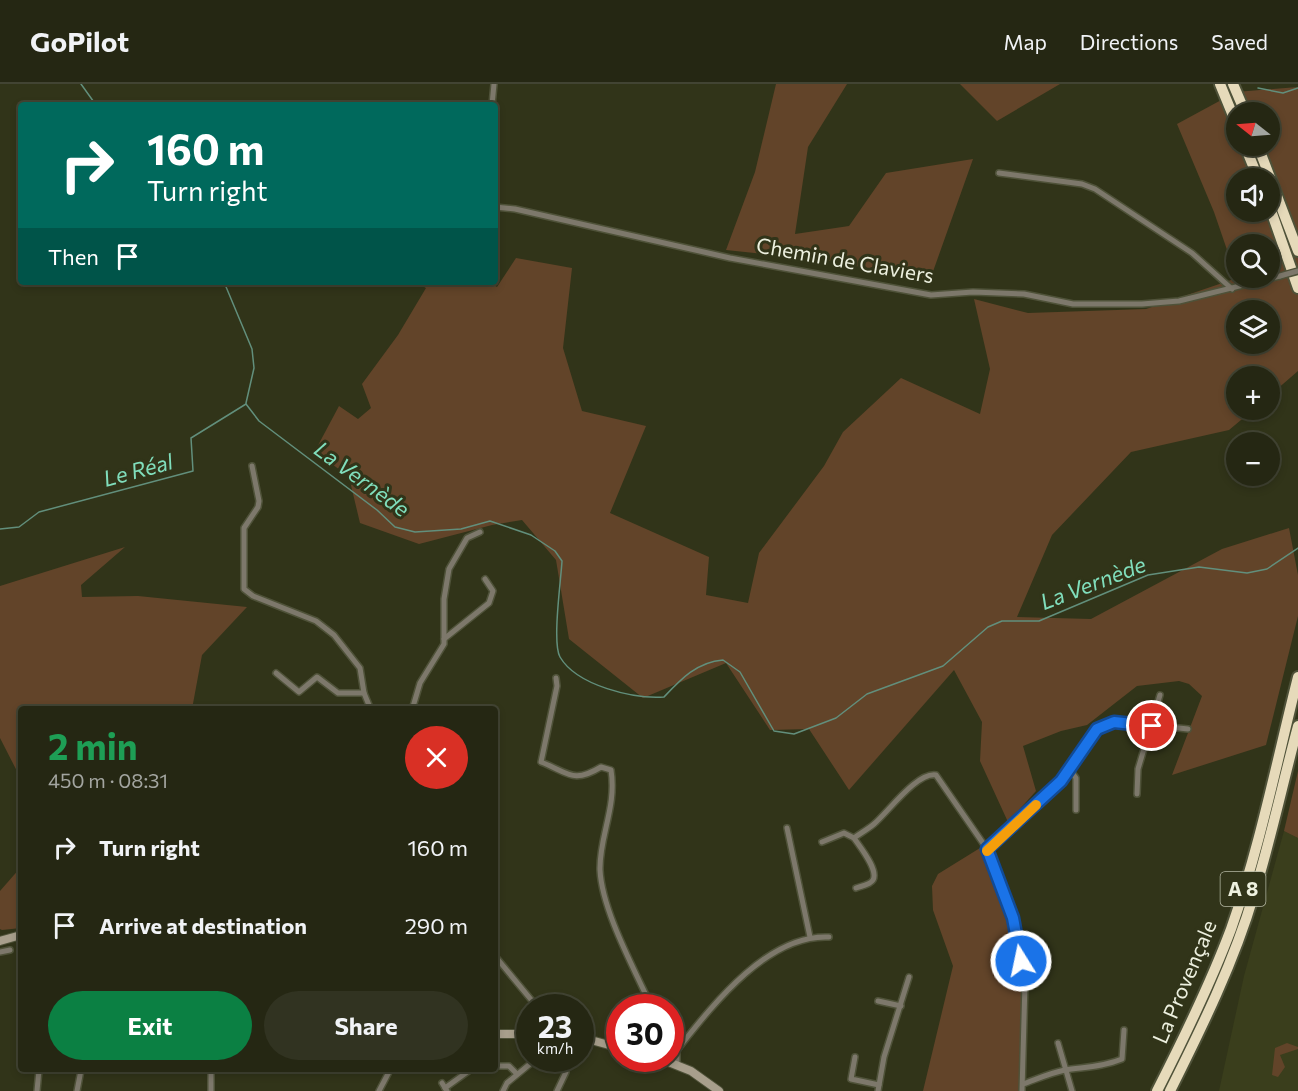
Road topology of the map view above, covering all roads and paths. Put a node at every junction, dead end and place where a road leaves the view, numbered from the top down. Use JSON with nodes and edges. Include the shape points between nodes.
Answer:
{"nodes":[{"id":1,"x":494,"y":84,"type":"edge"},
{"id":2,"x":1220,"y":84,"type":"edge"},
{"id":3,"x":1233,"y":84,"type":"edge"},
{"id":4,"x":492,"y":102,"type":"edge"},
{"id":5,"x":1227,"y":102,"type":"edge"},
{"id":6,"x":1241,"y":102,"type":"edge"},
{"id":7,"x":1262,"y":156,"type":"edge"},
{"id":8,"x":999,"y":172,"type":"dead end"},
{"id":9,"x":498,"y":207,"type":"edge"},
{"id":10,"x":1275,"y":222,"type":"edge"},
{"id":11,"x":1298,"y":252,"type":"edge"},
{"id":12,"x":1298,"y":271,"type":"edge"},
{"id":13,"x":1298,"y":288,"type":"edge"},
{"id":14,"x":1232,"y":289,"type":"junction"},
{"id":15,"x":252,"y":466,"type":"dead end"},
{"id":16,"x":480,"y":532,"type":"dead end"},
{"id":17,"x":485,"y":579,"type":"dead end"},
{"id":18,"x":444,"y":639,"type":"junction"},
{"id":19,"x":276,"y":673,"type":"dead end"},
{"id":20,"x":1298,"y":677,"type":"edge"},
{"id":21,"x":556,"y":678,"type":"dead end"},
{"id":22,"x":364,"y":693,"type":"junction"},
{"id":23,"x":1160,"y":695,"type":"dead end"},
{"id":24,"x":369,"y":706,"type":"edge"},
{"id":25,"x":413,"y":706,"type":"edge"},
{"id":26,"x":1152,"y":726,"type":"junction"},
{"id":27,"x":1298,"y":726,"type":"edge"},
{"id":28,"x":1188,"y":729,"type":"dead end"},
{"id":29,"x":1070,"y":770,"type":"junction"},
{"id":30,"x":1137,"y":794,"type":"dead end"},
{"id":31,"x":1077,"y":810,"type":"dead end"},
{"id":32,"x":787,"y":828,"type":"dead end"},
{"id":33,"x":854,"y":838,"type":"junction"},
{"id":34,"x":822,"y":842,"type":"dead end"},
{"id":35,"x":987,"y":849,"type":"junction"},
{"id":36,"x":856,"y":888,"type":"dead end"},
{"id":37,"x":18,"y":936,"type":"edge"},
{"id":38,"x":810,"y":937,"type":"junction"},
{"id":39,"x":829,"y":937,"type":"dead end"},
{"id":40,"x":0,"y":941,"type":"edge"},
{"id":41,"x":10,"y":950,"type":"dead end"},
{"id":42,"x":0,"y":952,"type":"edge"},
{"id":43,"x":498,"y":960,"type":"edge"},
{"id":44,"x":909,"y":977,"type":"dead end"},
{"id":45,"x":526,"y":994,"type":"edge"},
{"id":46,"x":645,"y":994,"type":"edge"},
{"id":47,"x":878,"y":1001,"type":"dead end"},
{"id":48,"x":901,"y":1006,"type":"junction"},
{"id":49,"x":1124,"y":1030,"type":"dead end"},
{"id":50,"x":516,"y":1033,"type":"edge"},
{"id":51,"x":498,"y":1034,"type":"edge"},
{"id":52,"x":684,"y":1040,"type":"edge"},
{"id":53,"x":1058,"y":1043,"type":"dead end"},
{"id":54,"x":855,"y":1057,"type":"dead end"},
{"id":55,"x":498,"y":1066,"type":"edge"},
{"id":56,"x":684,"y":1069,"type":"edge"},
{"id":57,"x":1066,"y":1070,"type":"junction"},
{"id":58,"x":39,"y":1072,"type":"edge"},
{"id":59,"x":81,"y":1072,"type":"edge"},
{"id":60,"x":211,"y":1072,"type":"edge"},
{"id":61,"x":389,"y":1072,"type":"edge"},
{"id":62,"x":468,"y":1072,"type":"edge"},
{"id":63,"x":520,"y":1072,"type":"edge"},
{"id":64,"x":566,"y":1072,"type":"edge"},
{"id":65,"x":517,"y":1074,"type":"junction"},
{"id":66,"x":1023,"y":1084,"type":"junction"},
{"id":67,"x":444,"y":1087,"type":"edge"},
{"id":68,"x":879,"y":1088,"type":"edge"},
{"id":69,"x":37,"y":1091,"type":"edge"},
{"id":70,"x":77,"y":1091,"type":"edge"},
{"id":71,"x":211,"y":1091,"type":"edge"},
{"id":72,"x":379,"y":1091,"type":"edge"},
{"id":73,"x":502,"y":1091,"type":"edge"},
{"id":74,"x":557,"y":1091,"type":"edge"},
{"id":75,"x":719,"y":1091,"type":"edge"},
{"id":76,"x":1022,"y":1091,"type":"edge"},
{"id":77,"x":1072,"y":1091,"type":"edge"},
{"id":78,"x":1157,"y":1091,"type":"edge"},
{"id":79,"x":1170,"y":1091,"type":"edge"}],
"edges":[{"from":1,"to":4,"type":"street"},
{"from":2,"to":5,"type":"highway"},
{"from":3,"to":6,"type":"highway"},
{"from":7,"to":11,"type":"highway"},
{"from":8,"to":14,"type":"street","via":[[1082,183],[1095,189],[1192,253]]},
{"from":9,"to":14,"type":"street","name":"Chemin de Claviers","via":[[730,258],[931,295],[1024,294],[1073,304],[1142,304],[1179,301]]},
{"from":10,"to":13,"type":"highway"},
{"from":12,"to":14,"type":"street","name":"Chemin de Claviers","bridge":true},
{"from":15,"to":22,"type":"street","via":[[259,501],[244,528],[244,589],[316,621],[334,635],[360,668]]},
{"from":16,"to":18,"type":"street","via":[[467,538],[449,569]]},
{"from":17,"to":18,"type":"street","via":[[493,591],[489,603]]},
{"from":18,"to":25,"type":"street","via":[[441,651],[420,683]]},
{"from":19,"to":22,"type":"street","via":[[299,692],[317,677],[338,693]]},
{"from":20,"to":78,"type":"highway","name":"La Provençale","number":"A 8","via":[[1231,927],[1201,1002]]},
{"from":21,"to":46,"type":"street","via":[[541,762],[577,777],[585,777],[601,767],[611,770],[611,813],[601,858],[602,881],[621,942]]},
{"from":22,"to":24,"type":"street"},
{"from":23,"to":26,"type":"street"},
{"from":26,"to":28,"type":"street"},
{"from":26,"to":29,"type":"street","via":[[1114,722],[1097,729]]},
{"from":26,"to":30,"type":"street","via":[[1138,769]]},
{"from":27,"to":79,"type":"highway","name":"La Provençale","number":"A 8","via":[[1241,934]]},
{"from":29,"to":31,"type":"street","via":[[1077,783]]},
{"from":29,"to":35,"type":"street"},
{"from":32,"to":38,"type":"street"},
{"from":33,"to":34,"type":"street","via":[[844,833]]},
{"from":33,"to":35,"type":"street","via":[[911,785],[925,776],[936,775]]},
{"from":33,"to":36,"type":"street","via":[[874,873],[870,883]]},
{"from":35,"to":66,"type":"street","via":[[1013,918],[1025,983]]},
{"from":37,"to":40,"type":"street"},
{"from":38,"to":39,"type":"street"},
{"from":38,"to":52,"type":"street","via":[[746,972]]},
{"from":41,"to":42,"type":"street"},
{"from":43,"to":45,"type":"street"},
{"from":44,"to":48,"type":"street"},
{"from":47,"to":48,"type":"street"},
{"from":48,"to":68,"type":"street","via":[[884,1057]]},
{"from":49,"to":57,"type":"street","via":[[1122,1059],[1103,1066]]},
{"from":50,"to":51,"type":"street"},
{"from":53,"to":57,"type":"street"},
{"from":54,"to":68,"type":"street","via":[[851,1079]]},
{"from":55,"to":65,"type":"street","via":[[509,1066]]},
{"from":56,"to":75,"type":"street"},
{"from":57,"to":66,"type":"street"},
{"from":57,"to":77,"type":"street"},
{"from":58,"to":69,"type":"street"},
{"from":59,"to":70,"type":"street"},
{"from":60,"to":71,"type":"street"},
{"from":61,"to":72,"type":"street"},
{"from":62,"to":67,"type":"street"},
{"from":63,"to":65,"type":"street"},
{"from":64,"to":74,"type":"street"},
{"from":65,"to":73,"type":"street"},
{"from":66,"to":76,"type":"street"}]}
